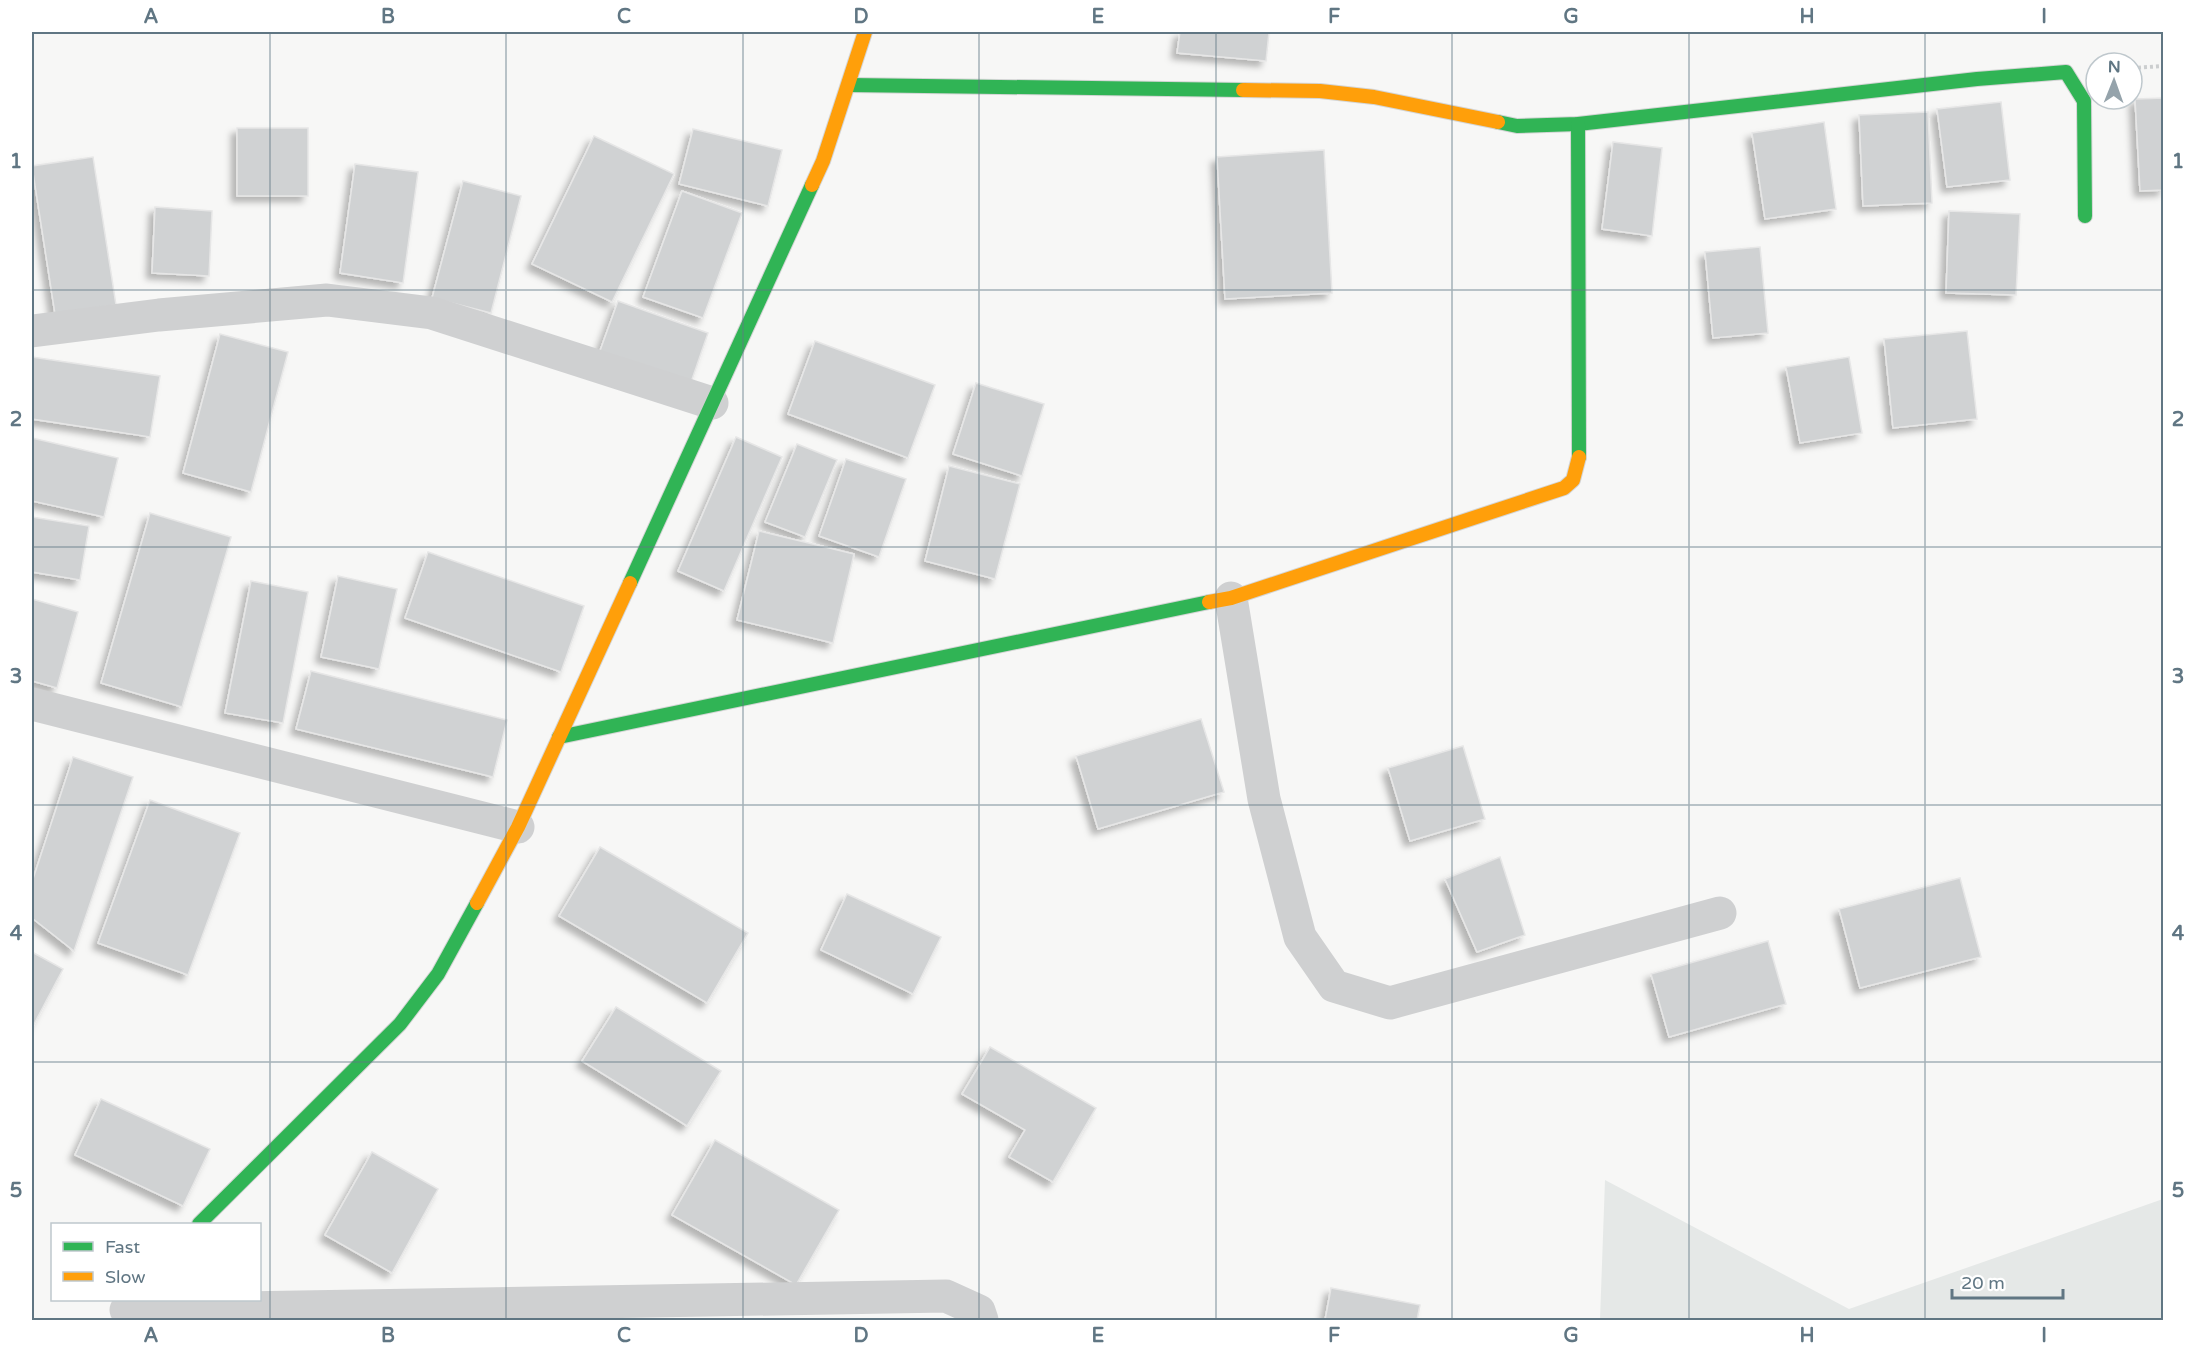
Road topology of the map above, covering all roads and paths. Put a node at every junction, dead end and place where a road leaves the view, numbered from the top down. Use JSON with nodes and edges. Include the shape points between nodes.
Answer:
{"nodes":[{"id":1,"x":865,"y":32,"type":"edge"},
{"id":2,"x":2163,"y":66,"type":"edge"},
{"id":3,"x":2144,"y":67,"type":"edge"},
{"id":4,"x":849,"y":85,"type":"junction"},
{"id":5,"x":1578,"y":124,"type":"junction"},
{"id":6,"x":2085,"y":216,"type":"dead end"},
{"id":7,"x":32,"y":331,"type":"edge"},
{"id":8,"x":712,"y":403,"type":"junction"},
{"id":9,"x":1231,"y":598,"type":"junction"},
{"id":10,"x":32,"y":705,"type":"edge"},
{"id":11,"x":559,"y":737,"type":"junction"},
{"id":12,"x":518,"y":827,"type":"junction"},
{"id":13,"x":1720,"y":913,"type":"dead end"},
{"id":14,"x":200,"y":1223,"type":"edge"},
{"id":15,"x":127,"y":1310,"type":"edge"},
{"id":16,"x":982,"y":1320,"type":"edge"}],
"edges":[{"from":1,"to":4,"type":"street"},
{"from":2,"to":3,"type":"path"},
{"from":4,"to":5,"type":"street","via":[[1320,91],[1374,97],[1517,126]]},
{"from":4,"to":8,"type":"street","via":[[823,161]]},
{"from":5,"to":6,"type":"street","via":[[2066,72],[2084,101]]},
{"from":5,"to":9,"type":"street","via":[[1579,459],[1573,480],[1564,488]]},
{"from":7,"to":8,"type":"street","via":[[327,300],[432,313]]},
{"from":8,"to":11,"type":"street"},
{"from":9,"to":11,"type":"street"},
{"from":9,"to":13,"type":"street","via":[[1264,799],[1300,938],[1334,986],[1390,1004]]},
{"from":10,"to":12,"type":"street"},
{"from":11,"to":12,"type":"street"},
{"from":12,"to":14,"type":"street","via":[[438,974],[400,1024]]},
{"from":15,"to":16,"type":"street","via":[[946,1296],[979,1311]]}]}
